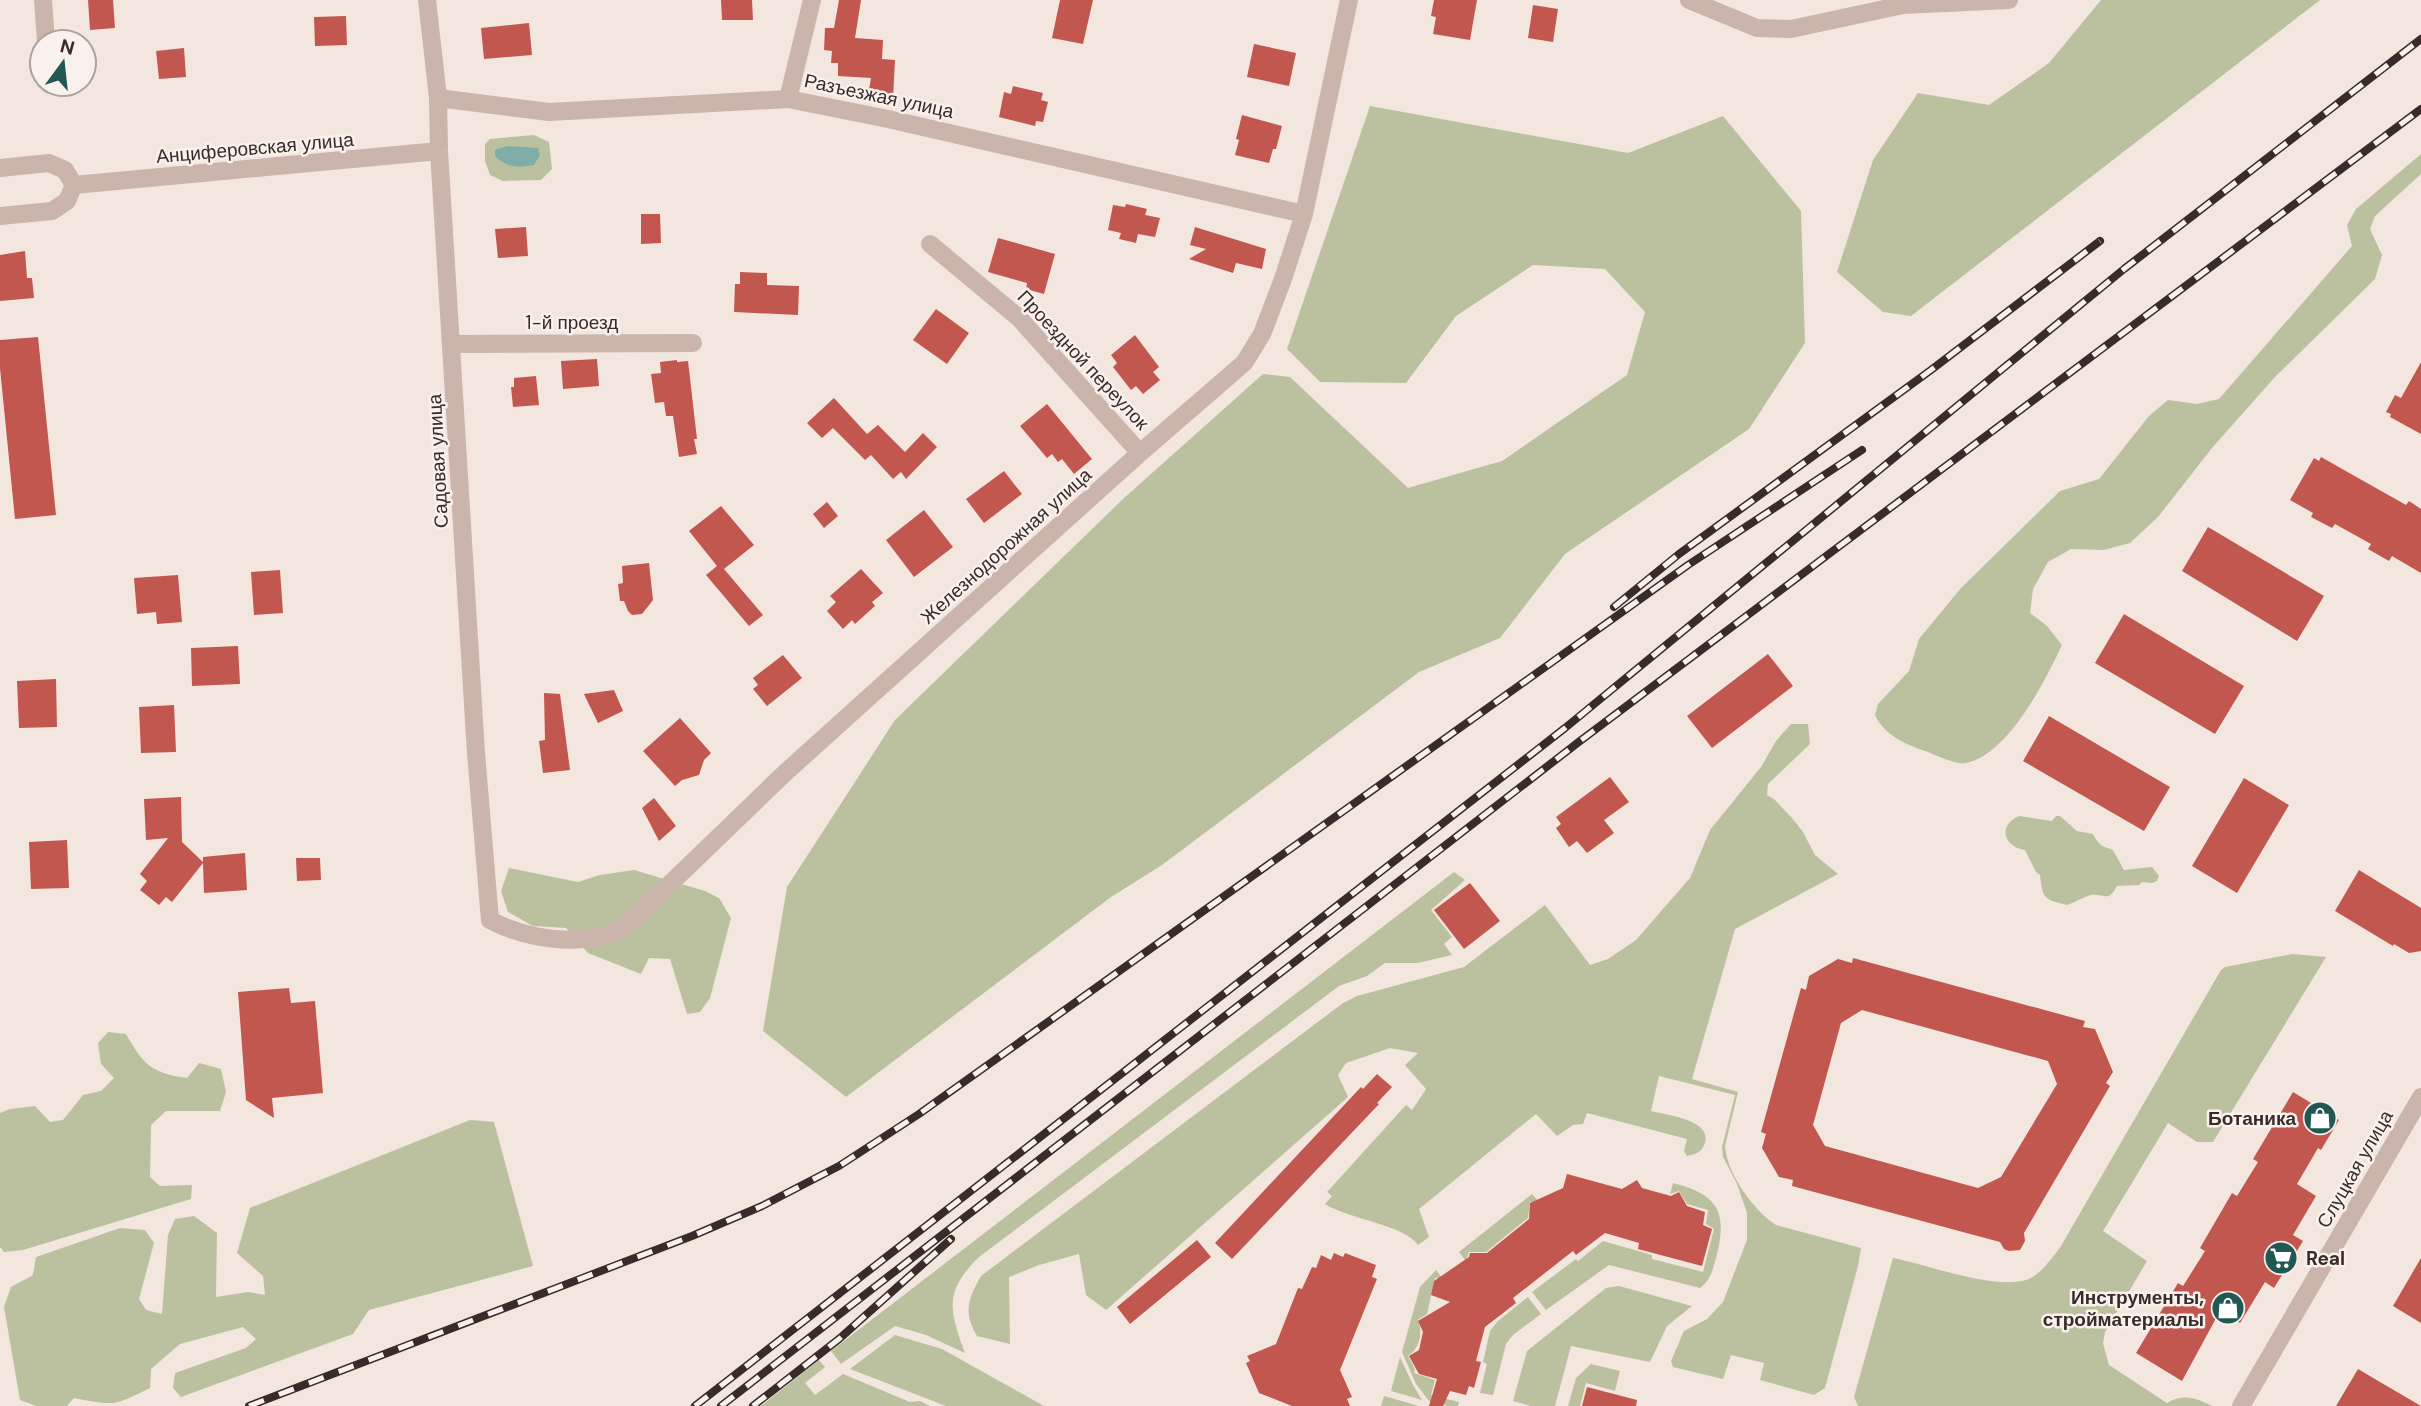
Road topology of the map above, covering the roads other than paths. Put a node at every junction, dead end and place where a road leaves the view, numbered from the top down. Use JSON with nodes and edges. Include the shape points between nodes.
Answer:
{"nodes":[{"id":1,"x":43,"y":0,"type":"edge"},
{"id":2,"x":427,"y":0,"type":"edge"},
{"id":3,"x":812,"y":0,"type":"edge"},
{"id":4,"x":1349,"y":0,"type":"edge"},
{"id":5,"x":1689,"y":0,"type":"edge"},
{"id":6,"x":2009,"y":0,"type":"edge"},
{"id":7,"x":45,"y":28,"type":"edge"},
{"id":8,"x":438,"y":98,"type":"junction"},
{"id":9,"x":788,"y":99,"type":"junction"},
{"id":10,"x":439,"y":151,"type":"junction"},
{"id":11,"x":0,"y":168,"type":"edge"},
{"id":12,"x":74,"y":185,"type":"junction"},
{"id":13,"x":1304,"y":214,"type":"junction"},
{"id":14,"x":0,"y":216,"type":"edge"},
{"id":15,"x":930,"y":244,"type":"dead end"},
{"id":16,"x":693,"y":343,"type":"dead end"},
{"id":17,"x":452,"y":344,"type":"junction"},
{"id":18,"x":1140,"y":453,"type":"junction"},
{"id":19,"x":490,"y":920,"type":"joint"},
{"id":20,"x":2421,"y":1097,"type":"edge"},
{"id":21,"x":2241,"y":1406,"type":"edge"}],
"edges":[{"from":1,"to":7,"type":"street"},
{"from":2,"to":8,"type":"street","name":"Садовая улица"},
{"from":3,"to":9,"type":"street"},
{"from":4,"to":13,"type":"street","name":"Железнодорожная улица"},
{"from":5,"to":6,"type":"street","via":[[1757,28],[1791,29],[1903,5]]},
{"from":8,"to":9,"type":"street","name":"Разъезжая улица","via":[[549,112]]},
{"from":8,"to":10,"type":"street","name":"Садовая улица"},
{"from":9,"to":13,"type":"street","name":"Разъезжая улица"},
{"from":10,"to":12,"type":"street","name":"Анциферовская улица"},
{"from":10,"to":17,"type":"street","name":"Садовая улица"},
{"from":11,"to":12,"type":"street","via":[[49,163],[65,170]]},
{"from":12,"to":14,"type":"street","via":[[67,201],[52,211]]},
{"from":13,"to":18,"type":"street","name":"Железнодорожная улица","via":[[1262,334],[1244,363]]},
{"from":15,"to":18,"type":"street","name":"Проездной переулок","via":[[1018,318]]},
{"from":16,"to":17,"type":"street","name":"1-й проезд"},
{"from":17,"to":19,"type":"street","name":"Садовая улица"},
{"from":18,"to":19,"type":"street","name":"Железнодорожная улица","via":[[786,772],[622,930],[586,939],[550,939],[505,929]]},
{"from":20,"to":21,"type":"street","name":"Слуцкая улица"}]}
